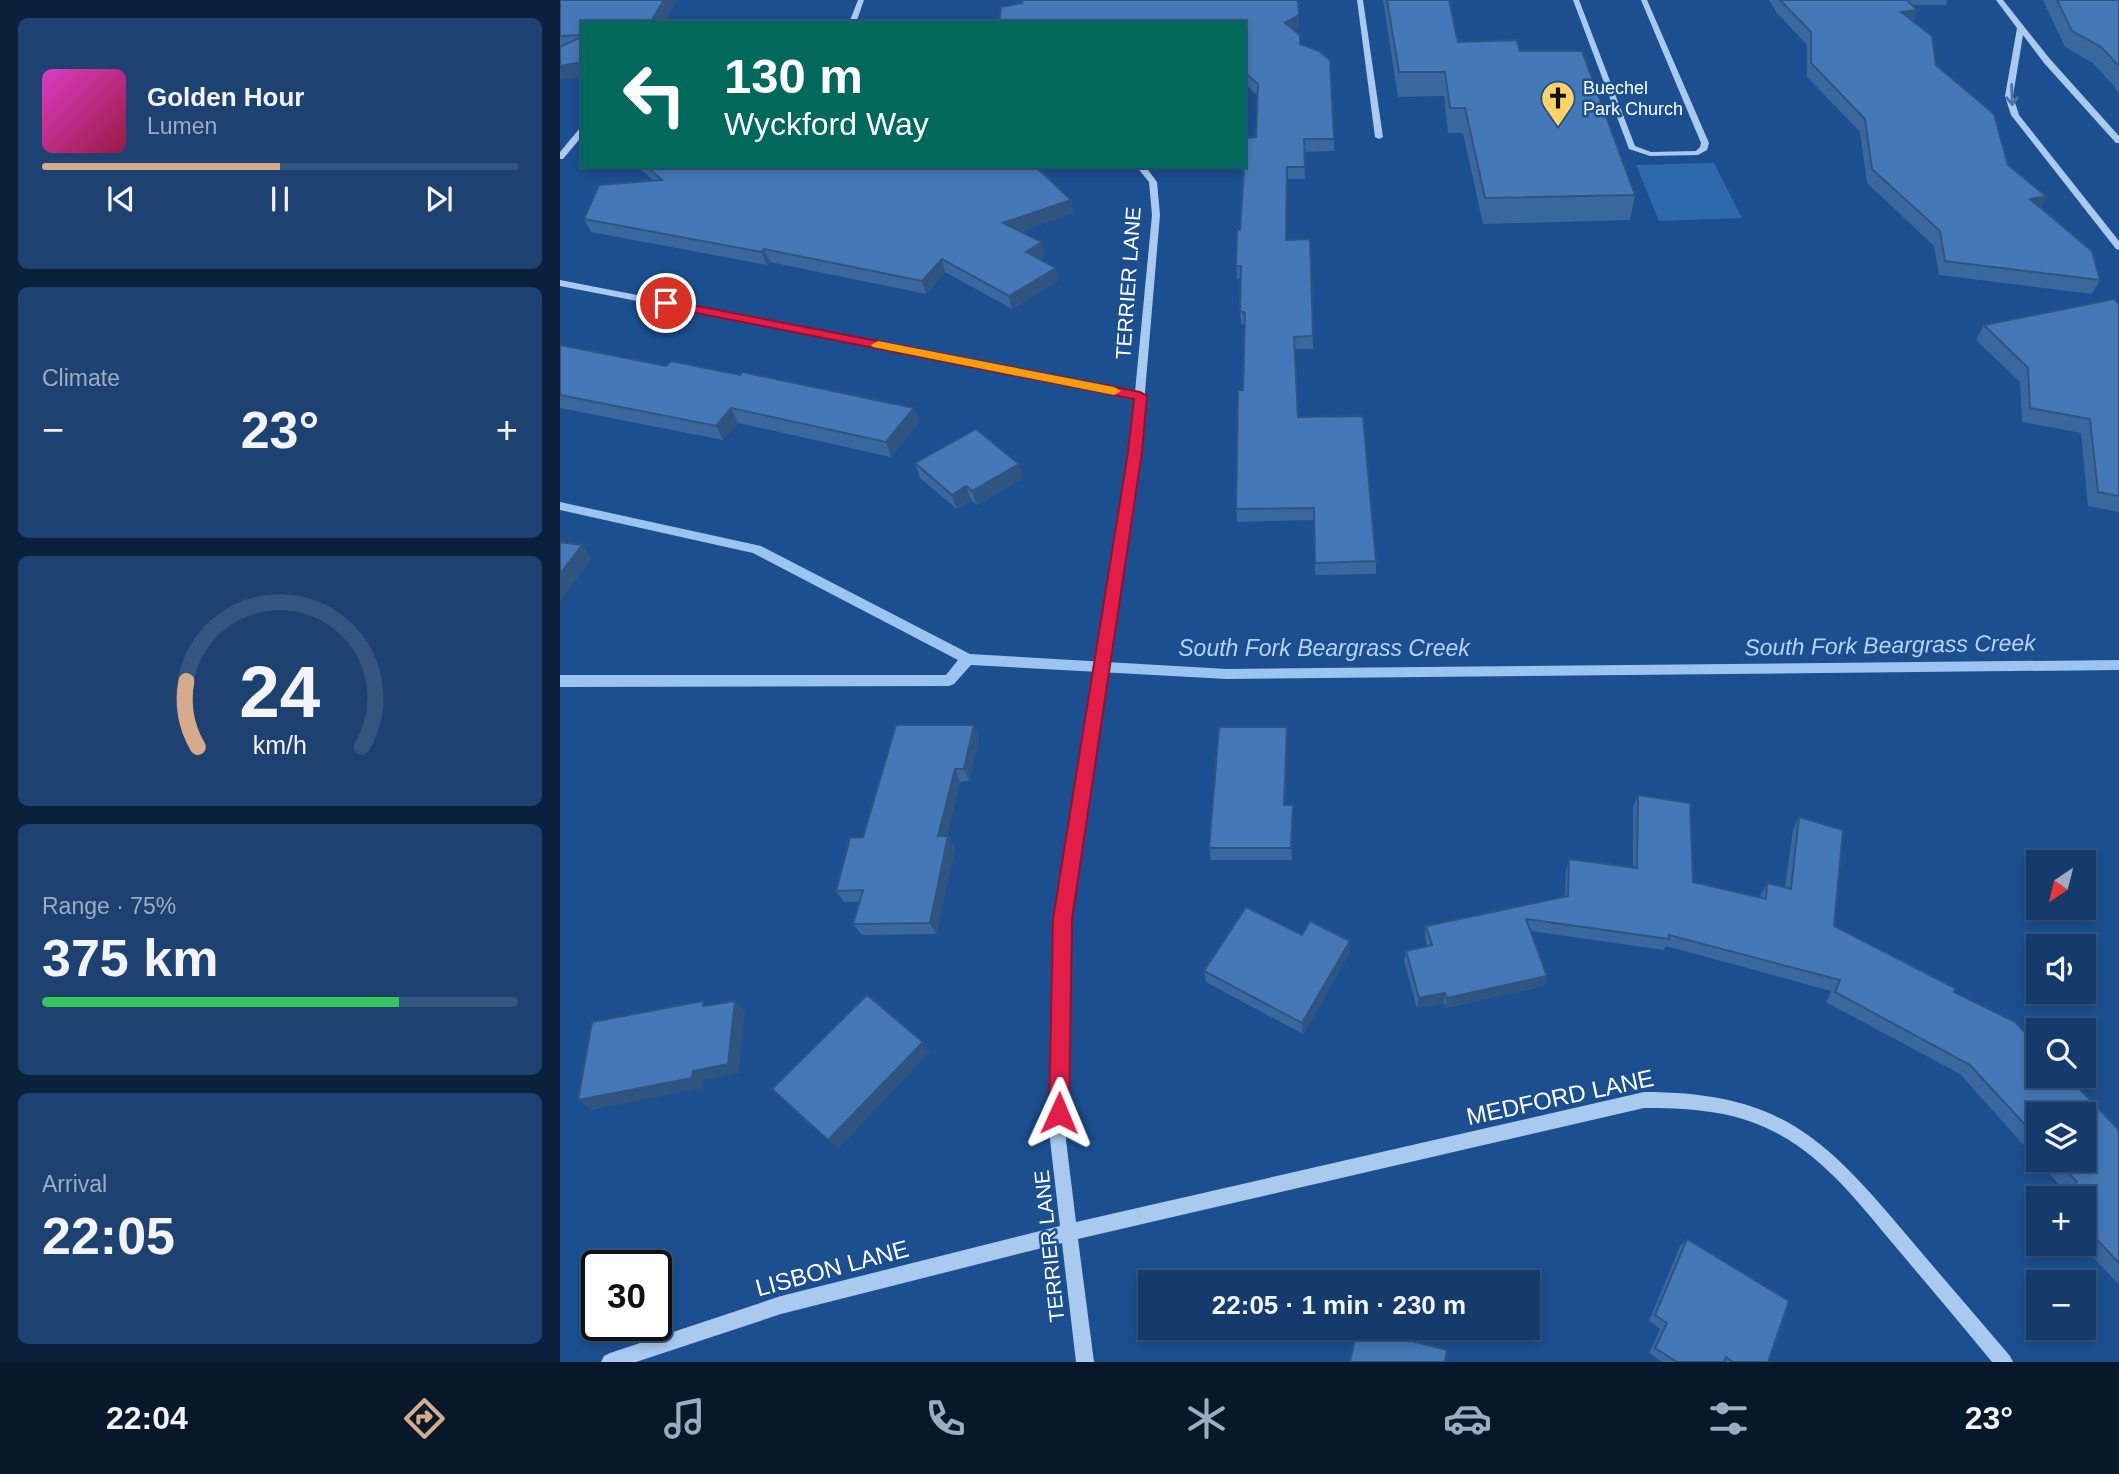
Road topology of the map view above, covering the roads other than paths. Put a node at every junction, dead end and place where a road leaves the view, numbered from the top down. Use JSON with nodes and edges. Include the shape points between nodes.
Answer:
{"nodes":[{"id":1,"x":861,"y":0,"type":"edge"},
{"id":2,"x":1360,"y":0,"type":"edge"},
{"id":3,"x":1576,"y":0,"type":"edge"},
{"id":4,"x":1644,"y":0,"type":"edge"},
{"id":5,"x":1999,"y":0,"type":"edge"},
{"id":6,"x":853,"y":21,"type":"edge"},
{"id":7,"x":2021,"y":28,"type":"junction"},
{"id":8,"x":581,"y":132,"type":"edge"},
{"id":9,"x":1379,"y":137,"type":"dead end"},
{"id":10,"x":2119,"y":141,"type":"edge"},
{"id":11,"x":560,"y":157,"type":"edge"},
{"id":12,"x":1143,"y":168,"type":"edge"},
{"id":13,"x":2119,"y":247,"type":"edge"},
{"id":14,"x":560,"y":283,"type":"edge"},
{"id":15,"x":1140,"y":396,"type":"junction"},
{"id":16,"x":1070,"y":1232,"type":"junction"},
{"id":17,"x":610,"y":1362,"type":"edge"},
{"id":18,"x":1085,"y":1362,"type":"edge"},
{"id":19,"x":2004,"y":1362,"type":"edge"}],
"edges":[{"from":1,"to":6,"type":"street"},
{"from":2,"to":9,"type":"street"},
{"from":3,"to":4,"type":"street","via":[[1632,147],[1650,154],[1698,153],[1705,143]]},
{"from":5,"to":7,"type":"street"},
{"from":7,"to":10,"type":"street"},
{"from":7,"to":13,"type":"street","one_way":true,"via":[[2009,96],[2015,115]]},
{"from":8,"to":11,"type":"street"},
{"from":12,"to":15,"type":"street","name":"TERRIER LANE","via":[[1154,182],[1156,215]]},
{"from":14,"to":15,"type":"street"},
{"from":15,"to":16,"type":"street","name":"TERRIER LANE","via":[[1063,919],[1059,1140]]},
{"from":16,"to":17,"type":"street","name":"LISBON LANE","via":[[781,1304]]},
{"from":16,"to":18,"type":"street","name":"TERRIER LANE"},
{"from":16,"to":19,"type":"street","name":"MEDFORD LANE","via":[[1644,1100],[1710,1104],[1784,1128],[1824,1156],[1864,1196]]}]}
